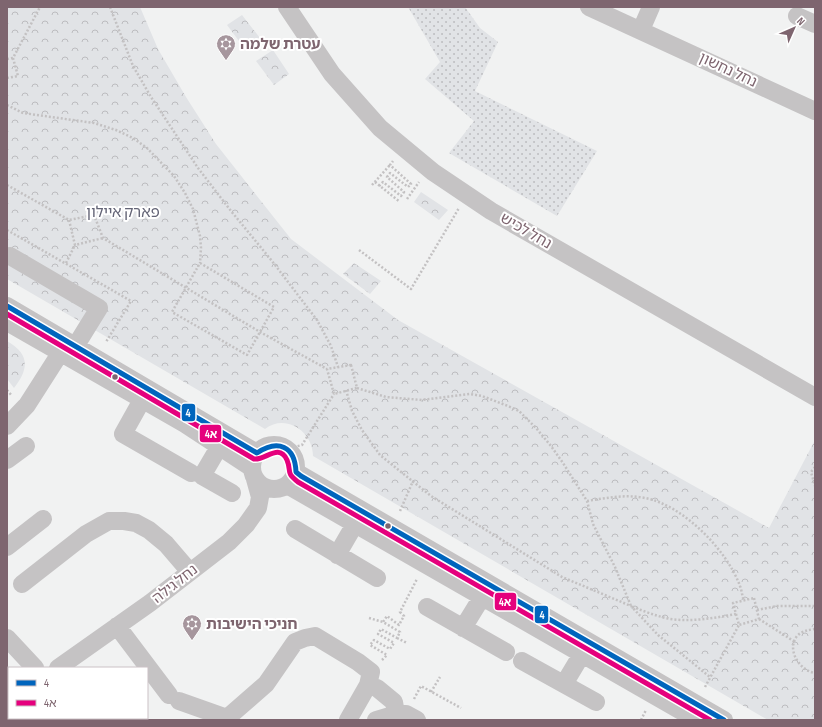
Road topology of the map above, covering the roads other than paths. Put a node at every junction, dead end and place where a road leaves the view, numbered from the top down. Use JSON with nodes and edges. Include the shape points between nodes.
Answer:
{"nodes":[{"id":1,"x":287,"y":7,"type":"edge"},
{"id":2,"x":589,"y":7,"type":"edge"},
{"id":3,"x":651,"y":7,"type":"edge"},
{"id":4,"x":797,"y":16,"type":"dead end"},
{"id":5,"x":815,"y":24,"type":"edge"},
{"id":6,"x":641,"y":30,"type":"junction"},
{"id":7,"x":815,"y":110,"type":"edge"},
{"id":8,"x":10,"y":256,"type":"dead end"},
{"id":9,"x":7,"y":306,"type":"edge"},
{"id":10,"x":7,"y":322,"type":"edge"},
{"id":11,"x":68,"y":349,"type":"junction"},
{"id":12,"x":815,"y":397,"type":"edge"},
{"id":13,"x":142,"y":400,"type":"junction"},
{"id":14,"x":7,"y":426,"type":"edge"},
{"id":15,"x":26,"y":446,"type":"dead end"},
{"id":16,"x":219,"y":447,"type":"junction"},
{"id":17,"x":7,"y":460,"type":"edge"},
{"id":18,"x":255,"y":466,"type":"junction"},
{"id":19,"x":191,"y":473,"type":"dead end"},
{"id":20,"x":291,"y":478,"type":"junction"},
{"id":21,"x":232,"y":493,"type":"dead end"},
{"id":22,"x":43,"y":519,"type":"dead end"},
{"id":23,"x":355,"y":524,"type":"junction"},
{"id":24,"x":295,"y":529,"type":"dead end"},
{"id":25,"x":9,"y":540,"type":"edge"},
{"id":26,"x":337,"y":555,"type":"junction"},
{"id":27,"x":190,"y":572,"type":"junction"},
{"id":28,"x":377,"y":578,"type":"dead end"},
{"id":29,"x":13,"y":587,"type":"edge"},
{"id":30,"x":482,"y":597,"type":"junction"},
{"id":31,"x":427,"y":607,"type":"dead end"},
{"id":32,"x":117,"y":626,"type":"junction"},
{"id":33,"x":463,"y":628,"type":"junction"},
{"id":34,"x":7,"y":638,"type":"edge"},
{"id":35,"x":506,"y":652,"type":"dead end"},
{"id":36,"x":582,"y":654,"type":"junction"},
{"id":37,"x":522,"y":661,"type":"dead end"},
{"id":38,"x":34,"y":667,"type":"edge"},
{"id":39,"x":59,"y":667,"type":"edge"},
{"id":40,"x":564,"y":684,"type":"junction"},
{"id":41,"x":368,"y":685,"type":"junction"},
{"id":42,"x":596,"y":702,"type":"dead end"},
{"id":43,"x":406,"y":716,"type":"edge"},
{"id":44,"x":348,"y":720,"type":"edge"},
{"id":45,"x":376,"y":720,"type":"edge"},
{"id":46,"x":697,"y":720,"type":"edge"},
{"id":47,"x":724,"y":720,"type":"edge"}],
"edges":[{"from":1,"to":12,"type":"street","name":"נחל לכיש","via":[[332,74],[380,128],[433,172],[491,211]]},
{"from":2,"to":6,"type":"street","name":"נחל נחשון"},
{"from":3,"to":6,"type":"street"},
{"from":4,"to":5,"type":"street"},
{"from":6,"to":7,"type":"street","name":"נחל נחשון"},
{"from":8,"to":11,"type":"street","via":[[99,308]]},
{"from":9,"to":11,"type":"street"},
{"from":10,"to":11,"type":"street"},
{"from":11,"to":13,"type":"street"},
{"from":11,"to":14,"type":"street","via":[[27,405]]},
{"from":11,"to":18,"type":"street"},
{"from":13,"to":16,"type":"street"},
{"from":13,"to":19,"type":"street","via":[[123,434]]},
{"from":15,"to":17,"type":"street"},
{"from":16,"to":18,"type":"street"},
{"from":16,"to":21,"type":"street","via":[[202,476]]},
{"from":18,"to":20,"type":"street","via":[[264,487],[277,489]]},
{"from":18,"to":20,"type":"street","via":[[263,447],[281,446],[295,461]]},
{"from":18,"to":27,"type":"street","name":"נחל גילה","via":[[260,497],[258,508],[229,542]]},
{"from":20,"to":23,"type":"street"},
{"from":20,"to":47,"type":"street"},
{"from":22,"to":25,"type":"street"},
{"from":23,"to":26,"type":"street"},
{"from":23,"to":30,"type":"street"},
{"from":24,"to":26,"type":"street"},
{"from":26,"to":28,"type":"street"},
{"from":27,"to":29,"type":"street","via":[[166,544],[149,530],[136,523],[109,521],[86,534]]},
{"from":27,"to":32,"type":"street","name":"נחל גילה"},
{"from":30,"to":33,"type":"street"},
{"from":30,"to":36,"type":"street"},
{"from":31,"to":33,"type":"street"},
{"from":32,"to":39,"type":"street","name":"נחל גילה"},
{"from":32,"to":41,"type":"street","via":[[174,698],[227,718],[266,684],[296,642],[305,638],[314,636],[358,662],[371,672]]},
{"from":33,"to":35,"type":"street"},
{"from":34,"to":38,"type":"street"},
{"from":36,"to":40,"type":"street"},
{"from":36,"to":46,"type":"street"},
{"from":37,"to":40,"type":"street"},
{"from":40,"to":42,"type":"street"},
{"from":41,"to":43,"type":"street","via":[[377,688]]},
{"from":41,"to":44,"type":"street"},
{"from":43,"to":45,"type":"street"}]}
